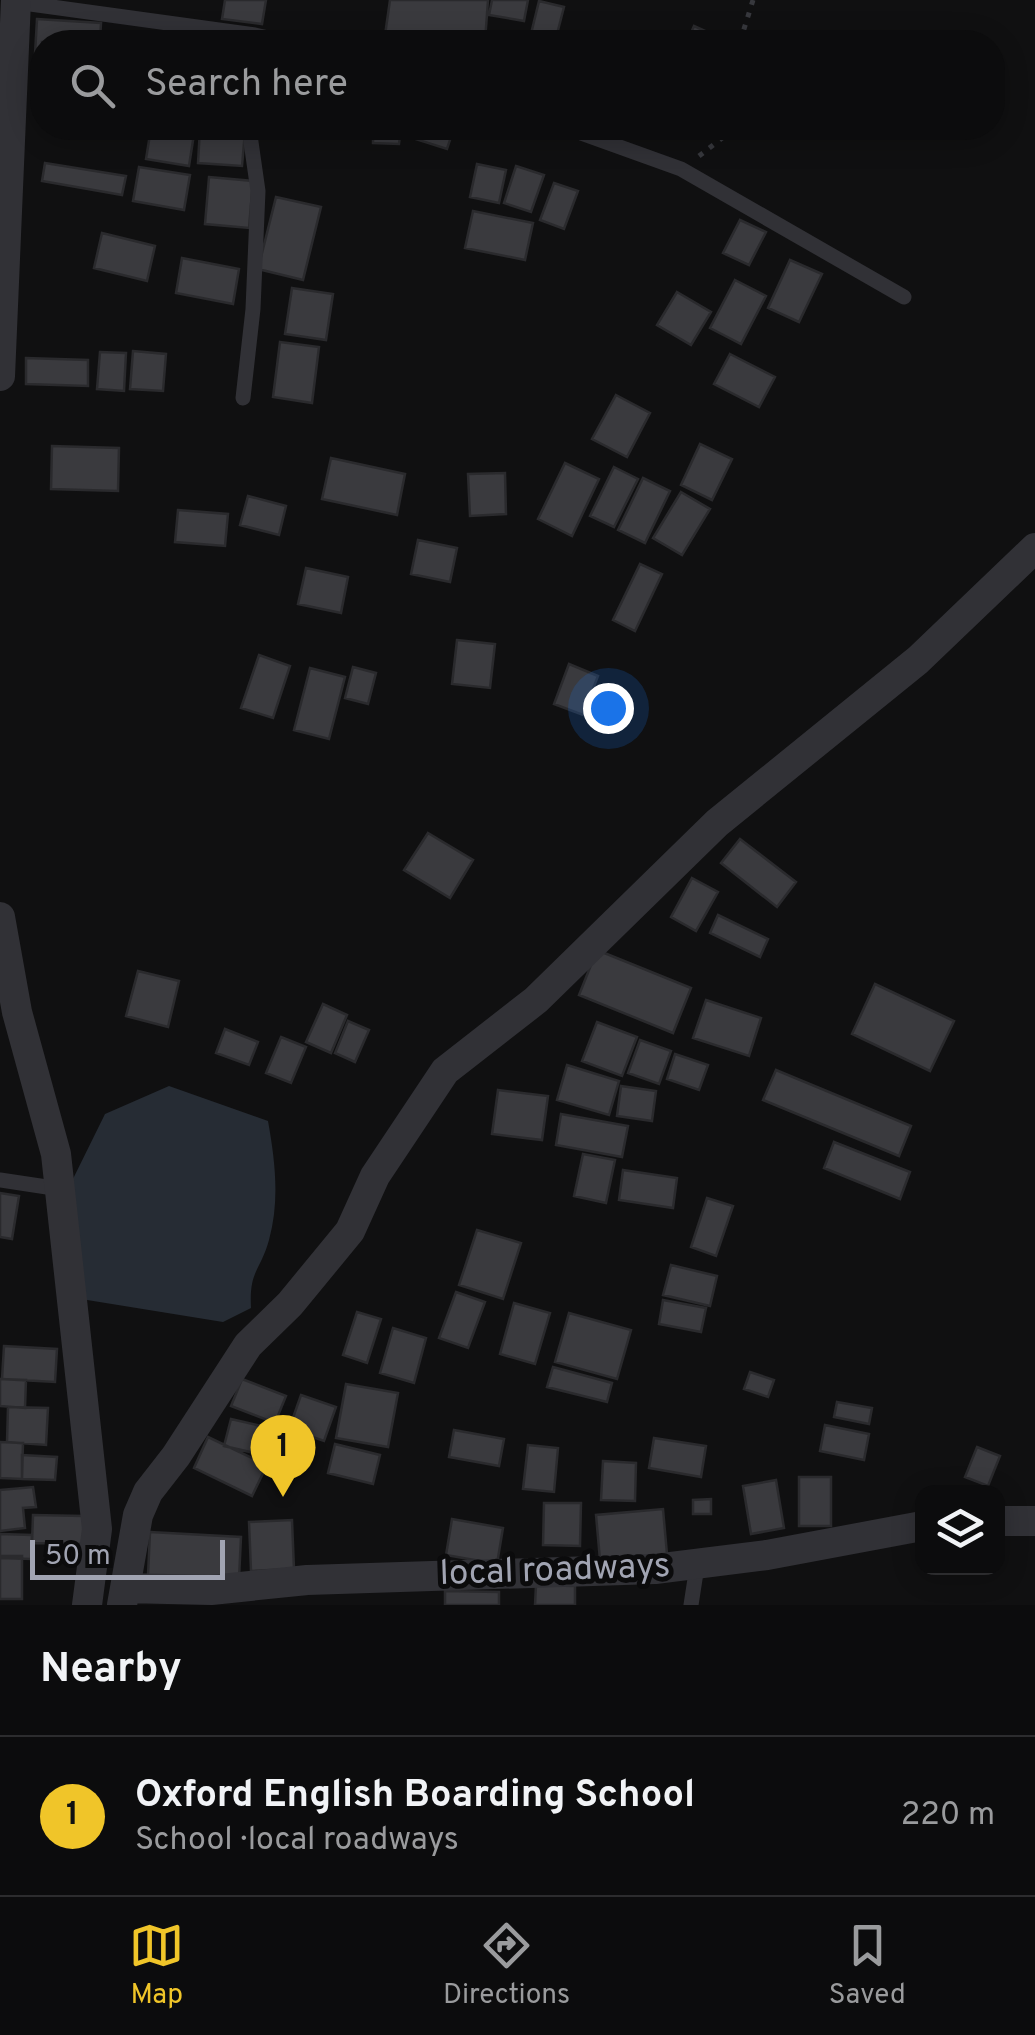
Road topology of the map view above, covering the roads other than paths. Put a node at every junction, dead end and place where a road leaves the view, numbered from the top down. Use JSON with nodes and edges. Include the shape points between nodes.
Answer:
{"nodes":[{"id":1,"x":12,"y":10,"type":"edge"},
{"id":2,"x":179,"y":30,"type":"edge"},
{"id":3,"x":250,"y":140,"type":"edge"},
{"id":4,"x":600,"y":140,"type":"edge"},
{"id":5,"x":904,"y":297,"type":"dead end"},
{"id":6,"x":1,"y":333,"type":"edge"},
{"id":7,"x":0,"y":376,"type":"edge"},
{"id":8,"x":243,"y":398,"type":"dead end"},
{"id":9,"x":1035,"y":548,"type":"edge"},
{"id":10,"x":0,"y":916,"type":"edge"},
{"id":11,"x":11,"y":1031,"type":"edge"},
{"id":12,"x":0,"y":1180,"type":"edge"},
{"id":13,"x":60,"y":1190,"type":"junction"},
{"id":14,"x":1005,"y":1521,"type":"edge"},
{"id":15,"x":1035,"y":1521,"type":"edge"},
{"id":16,"x":915,"y":1527,"type":"edge"},
{"id":17,"x":697,"y":1566,"type":"junction"},
{"id":18,"x":123,"y":1597,"type":"edge"},
{"id":19,"x":87,"y":1605,"type":"edge"},
{"id":20,"x":692,"y":1605,"type":"edge"}],
"edges":[{"from":1,"to":2,"type":"lane"},
{"from":1,"to":6,"type":"street"},
{"from":3,"to":8,"type":"lane","via":[[258,192]]},
{"from":4,"to":5,"type":"lane","via":[[681,170]]},
{"from":6,"to":7,"type":"street"},
{"from":9,"to":18,"type":"street","via":[[918,660],[717,823],[536,1000],[445,1071],[375,1176],[350,1231],[248,1345],[148,1492]]},
{"from":10,"to":11,"type":"street"},
{"from":11,"to":13,"type":"street","via":[[56,1154]]},
{"from":12,"to":13,"type":"lane"},
{"from":13,"to":19,"type":"street","via":[[97,1529]]},
{"from":14,"to":15,"type":"street"},
{"from":16,"to":17,"type":"street","name":"local roadways"},
{"from":17,"to":18,"type":"street","name":"local roadways","via":[[307,1580]]},
{"from":17,"to":20,"type":"lane"}]}
